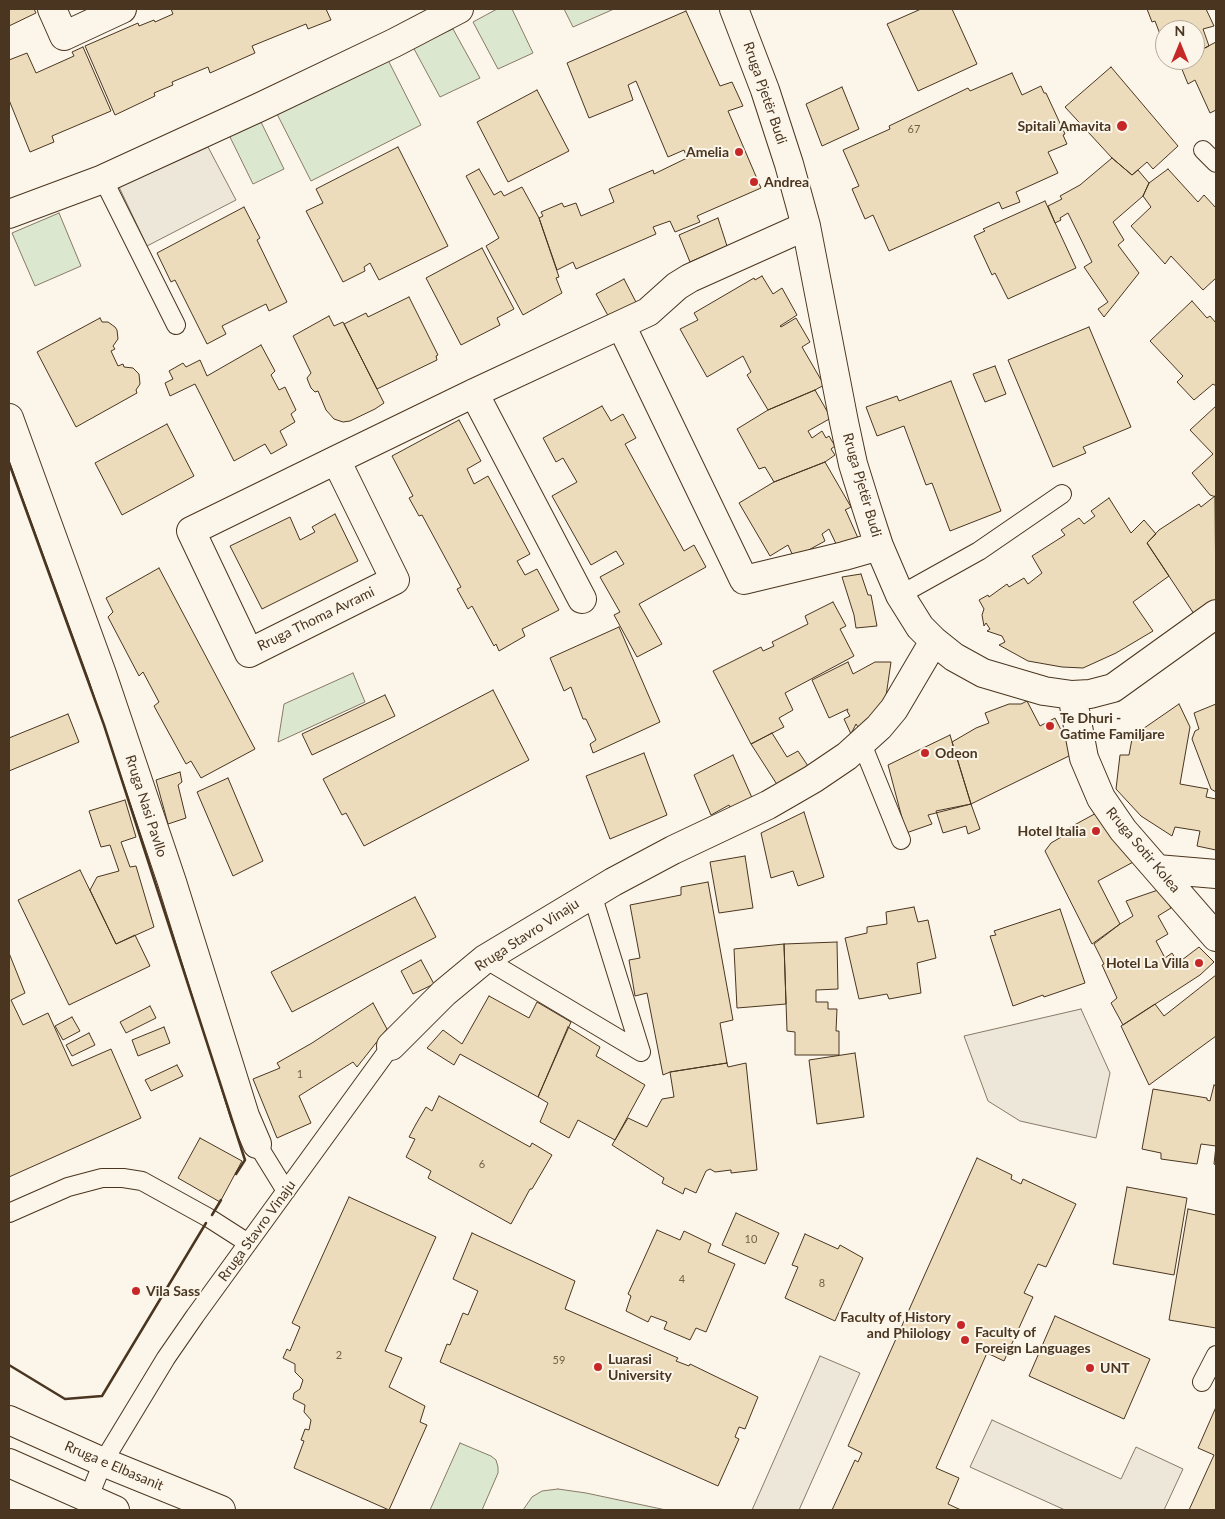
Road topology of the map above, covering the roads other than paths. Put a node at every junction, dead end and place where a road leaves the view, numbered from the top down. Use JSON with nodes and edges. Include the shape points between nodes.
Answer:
{"nodes":[{"id":1,"x":52,"y":9,"type":"edge"},
{"id":2,"x":122,"y":9,"type":"edge"},
{"id":3,"x":459,"y":9,"type":"edge"},
{"id":4,"x":734,"y":9,"type":"edge"},
{"id":5,"x":1204,"y":150,"type":"dead end"},
{"id":6,"x":1216,"y":163,"type":"edge"},
{"id":7,"x":103,"y":179,"type":"junction"},
{"id":8,"x":9,"y":214,"type":"edge"},
{"id":9,"x":806,"y":226,"type":"junction"},
{"id":10,"x":176,"y":325,"type":"dead end"},
{"id":11,"x":621,"y":325,"type":"junction"},
{"id":12,"x":474,"y":393,"type":"junction"},
{"id":13,"x":9,"y":418,"type":"edge"},
{"id":14,"x":336,"y":460,"type":"junction"},
{"id":15,"x":1062,"y":494,"type":"dead end"},
{"id":16,"x":879,"y":546,"type":"junction"},
{"id":17,"x":900,"y":594,"type":"junction"},
{"id":18,"x":582,"y":599,"type":"dead end"},
{"id":19,"x":1216,"y":614,"type":"edge"},
{"id":20,"x":934,"y":641,"type":"junction"},
{"id":21,"x":1072,"y":694,"type":"junction"},
{"id":22,"x":862,"y":744,"type":"junction"},
{"id":23,"x":901,"y":840,"type":"dead end"},
{"id":24,"x":1157,"y":869,"type":"junction"},
{"id":25,"x":1216,"y":874,"type":"edge"},
{"id":26,"x":592,"y":894,"type":"junction"},
{"id":27,"x":1216,"y":938,"type":"edge"},
{"id":28,"x":485,"y":959,"type":"junction"},
{"id":29,"x":391,"y":1046,"type":"joint"},
{"id":30,"x":257,"y":1144,"type":"joint"},
{"id":31,"x":286,"y":1191,"type":"junction"},
{"id":32,"x":9,"y":1213,"type":"edge"},
{"id":33,"x":248,"y":1243,"type":"junction"},
{"id":34,"x":1216,"y":1354,"type":"edge"},
{"id":35,"x":1202,"y":1382,"type":"dead end"},
{"id":36,"x":9,"y":1420,"type":"edge"},
{"id":37,"x":103,"y":1462,"type":"junction"},
{"id":38,"x":9,"y":1463,"type":"edge"},
{"id":39,"x":88,"y":1499,"type":"junction"},
{"id":40,"x":115,"y":1510,"type":"edge"},
{"id":41,"x":221,"y":1510,"type":"edge"}],
"edges":[{"from":1,"to":2,"type":"street","via":[[64,36]]},
{"from":3,"to":7,"type":"street","via":[[260,107]]},
{"from":4,"to":9,"type":"street","name":"Rruga Pjetër Budi","via":[[765,90]]},
{"from":5,"to":6,"type":"lane"},
{"from":7,"to":8,"type":"street"},
{"from":7,"to":10,"type":"lane"},
{"from":9,"to":11,"type":"street","name":"Rruga Thoma Avrami","via":[[690,278],[648,312]]},
{"from":9,"to":16,"type":"street","name":"Rruga Pjetër Budi","via":[[853,464]]},
{"from":11,"to":12,"type":"street","name":"Rruga Thoma Avrami"},
{"from":11,"to":16,"type":"street","via":[[744,580]]},
{"from":12,"to":14,"type":"street","name":"Rruga Thoma Avrami"},
{"from":12,"to":18,"type":"street"},
{"from":13,"to":30,"type":"street","name":"Rruga Nasi Pavllo","via":[[102,674],[245,1116]]},
{"from":14,"to":14,"type":"street","name":"Rruga Thoma Avrami","via":[[191,531],[249,653],[395,580]]},
{"from":15,"to":17,"type":"lane","via":[[979,551]]},
{"from":16,"to":17,"type":"street","name":"Rruga Pjetër Budi"},
{"from":17,"to":20,"type":"street","name":"Rruga Pjetër Budi","via":[[920,628]]},
{"from":19,"to":21,"type":"street","name":"Rruga Pjetër Budi","via":[[1113,688],[1090,694]]},
{"from":20,"to":21,"type":"street","name":"Rruga Pjetër Budi","via":[[983,673],[1044,691]]},
{"from":20,"to":22,"type":"street","name":"Rruga Stavro Vinaju","via":[[894,709]]},
{"from":21,"to":24,"type":"street","name":"Rruga Sotir Kolea","via":[[1084,758],[1101,798],[1123,830]]},
{"from":22,"to":23,"type":"lane"},
{"from":22,"to":26,"type":"street","name":"Rruga Stavro Vinaju","via":[[813,779],[768,805],[673,850]]},
{"from":24,"to":25,"type":"street"},
{"from":24,"to":27,"type":"street","name":"Rruga Sotir Kolea"},
{"from":26,"to":28,"type":"street","name":"Rruga Stavro Vinaju"},
{"from":26,"to":28,"type":"lane","via":[[641,1052]]},
{"from":28,"to":29,"type":"street","name":"Rruga Stavro Vinaju","via":[[444,993]]},
{"from":29,"to":31,"type":"lane","name":"Rruga Stavro Vinaju"},
{"from":30,"to":31,"type":"lane","name":"Rruga Nasi Pavllo"},
{"from":31,"to":33,"type":"lane","name":"Rruga Stavro Vinaju"},
{"from":32,"to":33,"type":"lane","via":[[68,1187],[102,1178],[123,1178],[142,1181]]},
{"from":33,"to":37,"type":"lane","name":"Rruga Stavro Vinaju","via":[[166,1358]]},
{"from":34,"to":35,"type":"lane"},
{"from":36,"to":37,"type":"street","name":"Rruga e Elbasanit"},
{"from":37,"to":39,"type":"lane","name":"Rruga Stavro Vinaju"},
{"from":37,"to":41,"type":"street","name":"Rruga e Elbasanit"},
{"from":38,"to":39,"type":"street"},
{"from":39,"to":40,"type":"street"}]}
